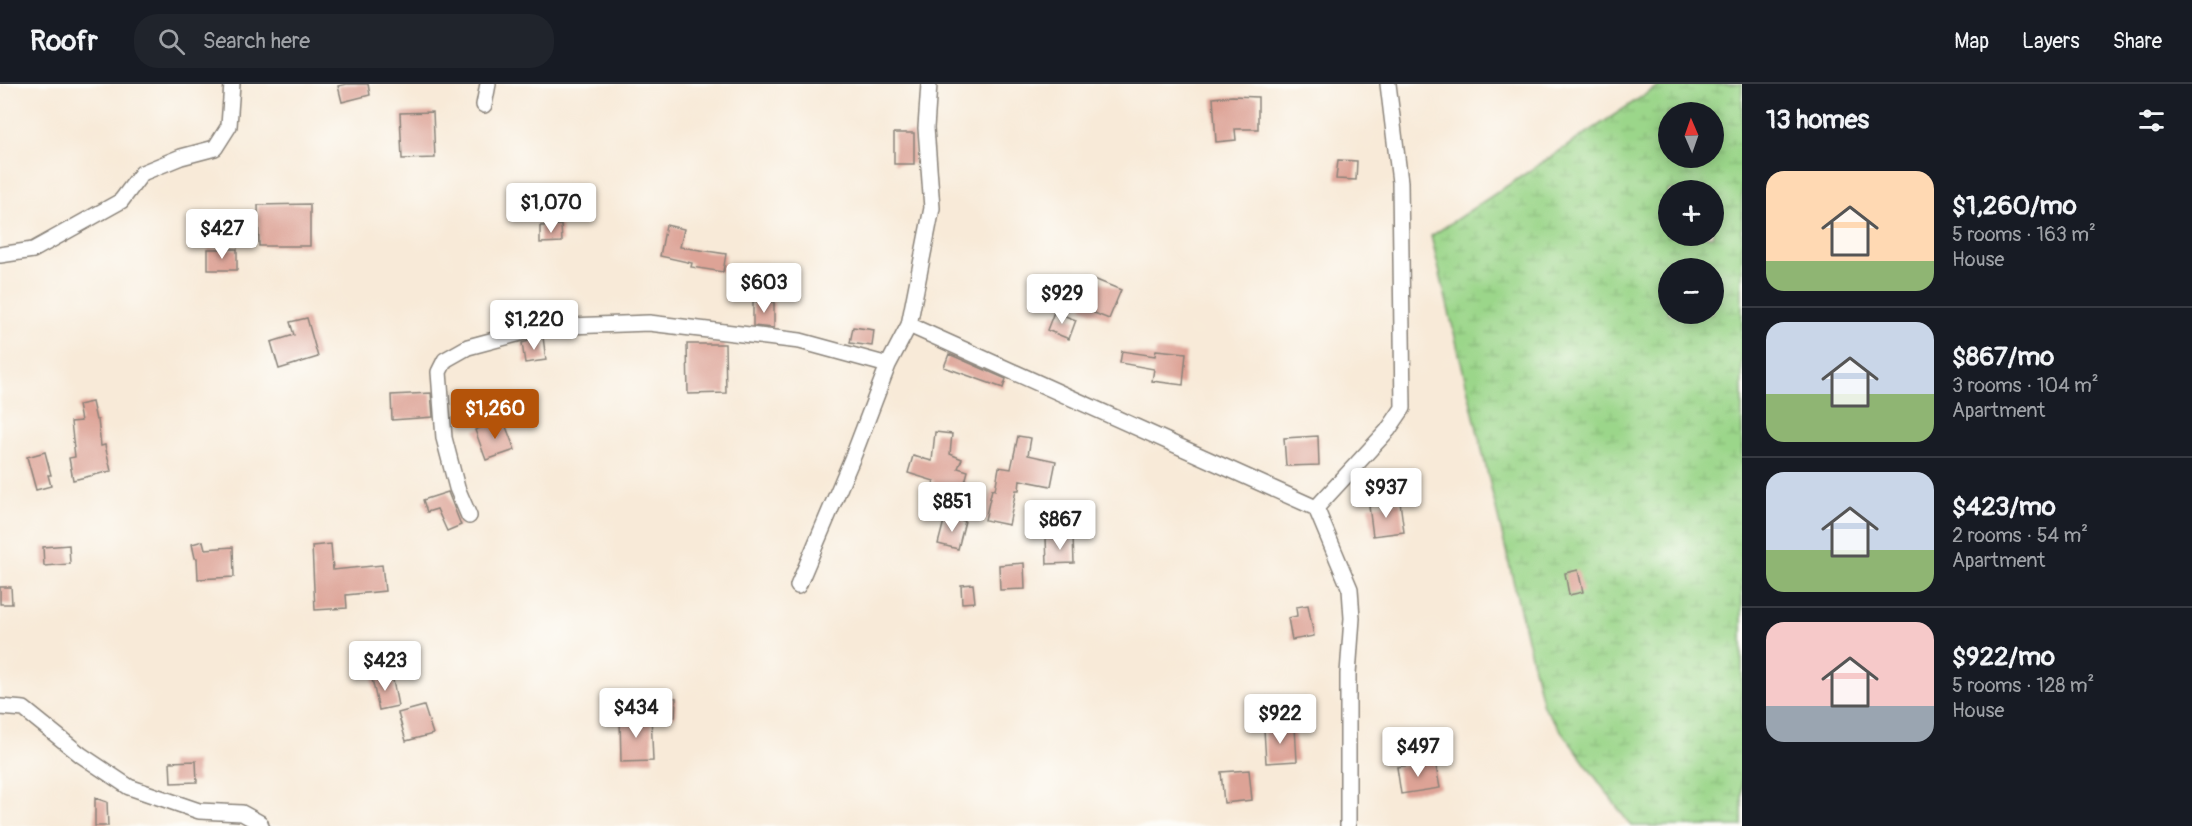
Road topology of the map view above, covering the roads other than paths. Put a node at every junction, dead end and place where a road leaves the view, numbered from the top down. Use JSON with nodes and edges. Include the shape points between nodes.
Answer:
{"nodes":[{"id":1,"x":232,"y":84,"type":"edge"},
{"id":2,"x":488,"y":84,"type":"edge"},
{"id":3,"x":929,"y":84,"type":"edge"},
{"id":4,"x":1388,"y":84,"type":"edge"},
{"id":5,"x":484,"y":105,"type":"dead end"},
{"id":6,"x":0,"y":255,"type":"edge"},
{"id":7,"x":909,"y":325,"type":"junction"},
{"id":8,"x":888,"y":365,"type":"junction"},
{"id":9,"x":1316,"y":508,"type":"junction"},
{"id":10,"x":469,"y":516,"type":"dead end"},
{"id":11,"x":798,"y":586,"type":"dead end"},
{"id":12,"x":0,"y":707,"type":"edge"},
{"id":13,"x":261,"y":826,"type":"edge"},
{"id":14,"x":1348,"y":826,"type":"edge"}],
"edges":[{"from":1,"to":6,"type":"street","via":[[229,126],[215,148],[142,173],[121,201],[33,250]]},
{"from":2,"to":5,"type":"street"},
{"from":3,"to":7,"type":"street","via":[[926,128],[932,207]]},
{"from":4,"to":9,"type":"street","via":[[1400,182],[1403,408],[1388,430]]},
{"from":7,"to":8,"type":"street"},
{"from":7,"to":9,"type":"street"},
{"from":8,"to":10,"type":"street","via":[[800,341],[649,323],[543,327],[468,347],[445,360],[439,372],[444,438]]},
{"from":8,"to":11,"type":"street"},
{"from":9,"to":14,"type":"street","via":[[1350,589]]},
{"from":12,"to":13,"type":"street","via":[[24,710],[129,787],[199,811],[242,813]]}]}
